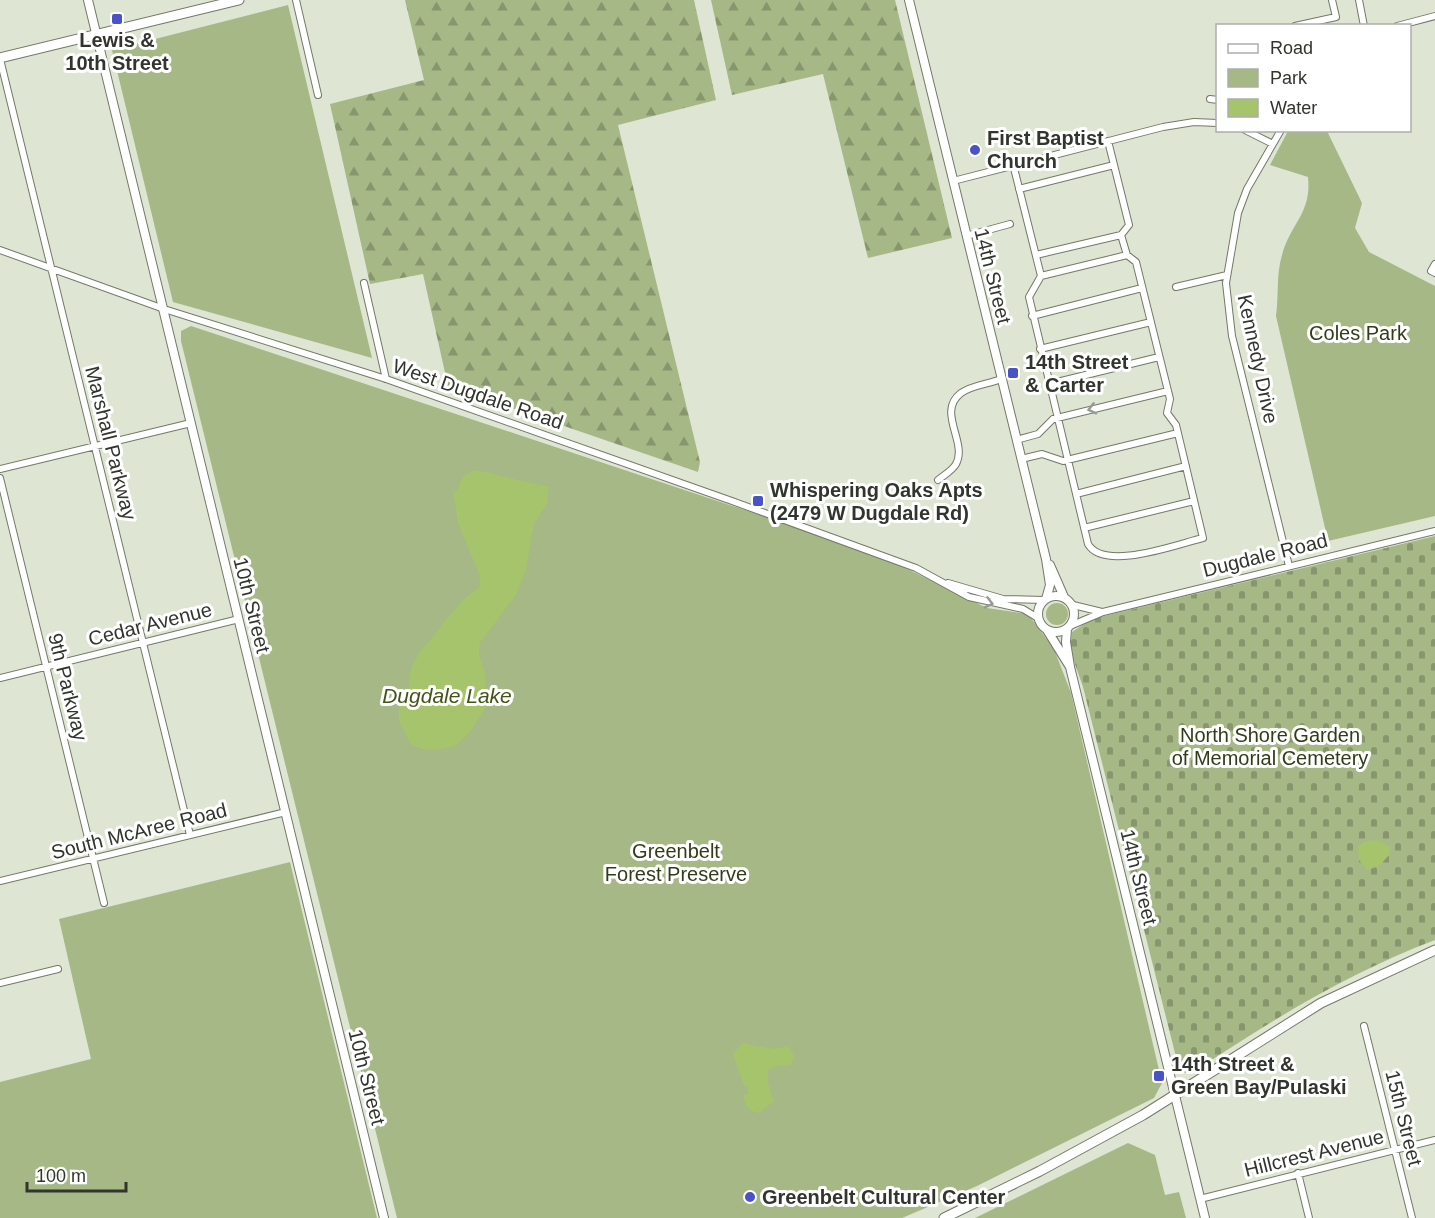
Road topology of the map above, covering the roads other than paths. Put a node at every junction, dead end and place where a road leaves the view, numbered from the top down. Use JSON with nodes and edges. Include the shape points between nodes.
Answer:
{"nodes":[{"id":1,"x":88,"y":0,"type":"edge"},
{"id":2,"x":239,"y":0,"type":"edge"},
{"id":3,"x":296,"y":0,"type":"edge"},
{"id":4,"x":909,"y":0,"type":"edge"},
{"id":5,"x":1332,"y":0,"type":"edge"},
{"id":6,"x":1359,"y":0,"type":"edge"},
{"id":7,"x":1435,"y":16,"type":"edge"},
{"id":8,"x":1336,"y":17,"type":"junction"},
{"id":9,"x":1304,"y":24,"type":"edge"},
{"id":10,"x":1337,"y":24,"type":"edge"},
{"id":11,"x":1364,"y":24,"type":"edge"},
{"id":12,"x":1405,"y":24,"type":"edge"},
{"id":13,"x":97,"y":34,"type":"junction"},
{"id":14,"x":0,"y":58,"type":"edge"},
{"id":15,"x":318,"y":94,"type":"dead end"},
{"id":16,"x":1216,"y":123,"type":"edge"},
{"id":17,"x":1249,"y":132,"type":"edge"},
{"id":18,"x":1280,"y":132,"type":"edge"},
{"id":19,"x":1108,"y":141,"type":"junction"},
{"id":20,"x":1273,"y":144,"type":"junction"},
{"id":21,"x":1013,"y":164,"type":"junction"},
{"id":22,"x":1114,"y":165,"type":"junction"},
{"id":23,"x":953,"y":181,"type":"junction"},
{"id":24,"x":1019,"y":189,"type":"junction"},
{"id":25,"x":1010,"y":224,"type":"dead end"},
{"id":26,"x":1122,"y":235,"type":"junction"},
{"id":27,"x":966,"y":236,"type":"junction"},
{"id":28,"x":0,"y":250,"type":"edge"},
{"id":29,"x":1036,"y":255,"type":"junction"},
{"id":30,"x":1127,"y":255,"type":"junction"},
{"id":31,"x":1435,"y":264,"type":"edge"},
{"id":32,"x":52,"y":269,"type":"junction"},
{"id":33,"x":1435,"y":273,"type":"edge"},
{"id":34,"x":1227,"y":275,"type":"junction"},
{"id":35,"x":1041,"y":276,"type":"junction"},
{"id":36,"x":364,"y":284,"type":"dead end"},
{"id":37,"x":1176,"y":287,"type":"dead end"},
{"id":38,"x":1142,"y":288,"type":"junction"},
{"id":39,"x":164,"y":309,"type":"junction"},
{"id":40,"x":1032,"y":316,"type":"junction"},
{"id":41,"x":1151,"y":322,"type":"junction"},
{"id":42,"x":1040,"y":349,"type":"junction"},
{"id":43,"x":1160,"y":357,"type":"junction"},
{"id":44,"x":386,"y":379,"type":"junction"},
{"id":45,"x":1001,"y":379,"type":"junction"},
{"id":46,"x":1049,"y":384,"type":"junction"},
{"id":47,"x":1168,"y":391,"type":"junction"},
{"id":48,"x":1057,"y":418,"type":"junction"},
{"id":49,"x":191,"y":423,"type":"junction"},
{"id":50,"x":1178,"y":433,"type":"junction"},
{"id":51,"x":1016,"y":440,"type":"junction"},
{"id":52,"x":95,"y":446,"type":"junction"},
{"id":53,"x":1021,"y":459,"type":"junction"},
{"id":54,"x":1068,"y":459,"type":"junction"},
{"id":55,"x":1186,"y":466,"type":"junction"},
{"id":56,"x":0,"y":469,"type":"edge"},
{"id":57,"x":0,"y":478,"type":"edge"},
{"id":58,"x":938,"y":480,"type":"dead end"},
{"id":59,"x":1076,"y":494,"type":"junction"},
{"id":60,"x":1194,"y":501,"type":"junction"},
{"id":61,"x":1084,"y":528,"type":"junction"},
{"id":62,"x":1435,"y":531,"type":"edge"},
{"id":63,"x":1046,"y":558,"type":"junction"},
{"id":64,"x":1289,"y":566,"type":"junction"},
{"id":65,"x":941,"y":581,"type":"junction"},
{"id":66,"x":1064,"y":597,"type":"junction"},
{"id":67,"x":1045,"y":599,"type":"junction"},
{"id":68,"x":1073,"y":605,"type":"junction"},
{"id":69,"x":1103,"y":612,"type":"junction"},
{"id":70,"x":1038,"y":618,"type":"junction"},
{"id":71,"x":239,"y":619,"type":"junction"},
{"id":72,"x":1069,"y":628,"type":"junction"},
{"id":73,"x":1047,"y":630,"type":"junction"},
{"id":74,"x":143,"y":642,"type":"junction"},
{"id":75,"x":46,"y":666,"type":"junction"},
{"id":76,"x":1070,"y":667,"type":"junction"},
{"id":77,"x":0,"y":678,"type":"edge"},
{"id":78,"x":286,"y":812,"type":"junction"},
{"id":79,"x":190,"y":835,"type":"junction"},
{"id":80,"x":93,"y":859,"type":"junction"},
{"id":81,"x":0,"y":881,"type":"edge"},
{"id":82,"x":104,"y":903,"type":"dead end"},
{"id":83,"x":1435,"y":950,"type":"edge"},
{"id":84,"x":58,"y":969,"type":"dead end"},
{"id":85,"x":0,"y":983,"type":"edge"},
{"id":86,"x":1364,"y":1026,"type":"dead end"},
{"id":87,"x":1175,"y":1095,"type":"junction"},
{"id":88,"x":1435,"y":1140,"type":"edge"},
{"id":89,"x":1395,"y":1150,"type":"junction"},
{"id":90,"x":1298,"y":1173,"type":"junction"},
{"id":91,"x":1200,"y":1199,"type":"junction"},
{"id":92,"x":384,"y":1218,"type":"edge"},
{"id":93,"x":944,"y":1218,"type":"edge"},
{"id":94,"x":1205,"y":1218,"type":"edge"},
{"id":95,"x":1309,"y":1218,"type":"edge"},
{"id":96,"x":1412,"y":1218,"type":"edge"}],
"edges":[{"from":1,"to":13,"type":"street","name":"10th Street"},
{"from":2,"to":13,"type":"main road"},
{"from":3,"to":15,"type":"street"},
{"from":4,"to":23,"type":"street","name":"14th Street"},
{"from":5,"to":8,"type":"street"},
{"from":6,"to":11,"type":"street"},
{"from":7,"to":12,"type":"street"},
{"from":8,"to":9,"type":"street"},
{"from":8,"to":10,"type":"street"},
{"from":13,"to":14,"type":"main road"},
{"from":13,"to":39,"type":"street","name":"10th Street"},
{"from":14,"to":32,"type":"street","name":"Marshall Parkway"},
{"from":16,"to":19,"type":"street","via":[[1177,124]]},
{"from":17,"to":20,"type":"street"},
{"from":18,"to":20,"type":"street","name":"Kennedy Drive"},
{"from":19,"to":21,"type":"street"},
{"from":19,"to":22,"type":"street"},
{"from":20,"to":34,"type":"street","name":"Kennedy Drive","via":[[1238,213]]},
{"from":21,"to":23,"type":"street"},
{"from":21,"to":24,"type":"street"},
{"from":22,"to":24,"type":"street"},
{"from":22,"to":26,"type":"street","via":[[1129,225]]},
{"from":23,"to":27,"type":"street","name":"14th Street"},
{"from":24,"to":29,"type":"street"},
{"from":25,"to":27,"type":"street"},
{"from":26,"to":29,"type":"street"},
{"from":26,"to":30,"type":"street"},
{"from":27,"to":45,"type":"street","name":"14th Street"},
{"from":28,"to":32,"type":"street","name":"West Dugdale Road"},
{"from":29,"to":35,"type":"street"},
{"from":30,"to":35,"type":"street"},
{"from":30,"to":38,"type":"street","via":[[1136,262]]},
{"from":31,"to":33,"type":"street","via":[[1431,271]]},
{"from":32,"to":39,"type":"street","name":"West Dugdale Road"},
{"from":32,"to":52,"type":"street","name":"Marshall Parkway"},
{"from":34,"to":37,"type":"street"},
{"from":34,"to":64,"type":"street","name":"Kennedy Drive","via":[[1232,336]]},
{"from":35,"to":40,"type":"street","via":[[1029,297]]},
{"from":36,"to":44,"type":"street"},
{"from":38,"to":40,"type":"street"},
{"from":38,"to":41,"type":"street"},
{"from":39,"to":44,"type":"street","name":"West Dugdale Road"},
{"from":39,"to":49,"type":"street","name":"10th Street"},
{"from":40,"to":42,"type":"street"},
{"from":41,"to":42,"type":"street"},
{"from":41,"to":43,"type":"street"},
{"from":42,"to":46,"type":"street"},
{"from":43,"to":46,"type":"street"},
{"from":43,"to":47,"type":"street"},
{"from":44,"to":65,"type":"street","name":"West Dugdale Road","via":[[818,532]]},
{"from":45,"to":51,"type":"street","name":"14th Street"},
{"from":45,"to":58,"type":"street","via":[[972,388],[956,399],[951,412],[958,457],[951,470]]},
{"from":46,"to":48,"type":"street"},
{"from":47,"to":48,"type":"street","one_way":true},
{"from":47,"to":50,"type":"street","via":[[1167,413]]},
{"from":48,"to":51,"type":"street","via":[[1038,434]]},
{"from":48,"to":54,"type":"street"},
{"from":49,"to":52,"type":"street"},
{"from":49,"to":71,"type":"street","name":"10th Street"},
{"from":50,"to":54,"type":"street"},
{"from":50,"to":55,"type":"street"},
{"from":51,"to":53,"type":"street","name":"14th Street"},
{"from":52,"to":56,"type":"street"},
{"from":52,"to":74,"type":"street","name":"Marshall Parkway"},
{"from":53,"to":54,"type":"street","via":[[1042,454],[1059,461]]},
{"from":53,"to":63,"type":"street","name":"14th Street"},
{"from":54,"to":59,"type":"street"},
{"from":55,"to":59,"type":"street"},
{"from":55,"to":60,"type":"street"},
{"from":57,"to":75,"type":"street","name":"9th Parkway"},
{"from":59,"to":61,"type":"street"},
{"from":60,"to":61,"type":"street"},
{"from":60,"to":61,"type":"street","via":[[1203,538],[1109,557],[1091,550]]},
{"from":62,"to":64,"type":"street","name":"Dugdale Road"},
{"from":63,"to":66,"type":"street","name":"14th Street"},
{"from":63,"to":67,"type":"street","name":"14th Street","via":[[1050,585]]},
{"from":64,"to":69,"type":"street","name":"Dugdale Road"},
{"from":65,"to":67,"type":"street","via":[[1003,599]]},
{"from":65,"to":70,"type":"street","one_way":true,"via":[[969,597],[1027,610]]},
{"from":66,"to":67,"type":"street"},
{"from":66,"to":68,"type":"street"},
{"from":67,"to":70,"type":"street"},
{"from":68,"to":69,"type":"street"},
{"from":68,"to":72,"type":"street","via":[[1075,616]]},
{"from":69,"to":72,"type":"street","name":"Dugdale Road"},
{"from":70,"to":73,"type":"street"},
{"from":71,"to":74,"type":"street","name":"Cedar Avenue"},
{"from":71,"to":78,"type":"street","name":"10th Street"},
{"from":72,"to":73,"type":"street","via":[[1057,633]]},
{"from":72,"to":76,"type":"street","name":"14th Street","via":[[1066,642]]},
{"from":73,"to":76,"type":"street","name":"14th Street"},
{"from":74,"to":75,"type":"street","name":"Cedar Avenue"},
{"from":74,"to":79,"type":"street","name":"Marshall Parkway"},
{"from":75,"to":77,"type":"street","name":"Cedar Avenue"},
{"from":75,"to":80,"type":"street","name":"9th Parkway"},
{"from":76,"to":87,"type":"street","name":"14th Street"},
{"from":78,"to":79,"type":"street","name":"South McAree Road"},
{"from":78,"to":92,"type":"street","name":"10th Street"},
{"from":79,"to":80,"type":"street","name":"South McAree Road"},
{"from":80,"to":81,"type":"street","name":"South McAree Road"},
{"from":80,"to":82,"type":"street","name":"9th Parkway"},
{"from":83,"to":87,"type":"main road","via":[[1321,1003]]},
{"from":84,"to":85,"type":"street"},
{"from":86,"to":89,"type":"street","name":"15th Street"},
{"from":87,"to":91,"type":"street","name":"14th Street"},
{"from":87,"to":93,"type":"main road","via":[[1084,1148]]},
{"from":88,"to":89,"type":"street","name":"Hillcrest Avenue"},
{"from":89,"to":90,"type":"street","name":"Hillcrest Avenue"},
{"from":89,"to":96,"type":"street","name":"15th Street"},
{"from":90,"to":91,"type":"street","name":"Hillcrest Avenue"},
{"from":90,"to":95,"type":"street"},
{"from":91,"to":94,"type":"street","name":"14th Street"}]}
